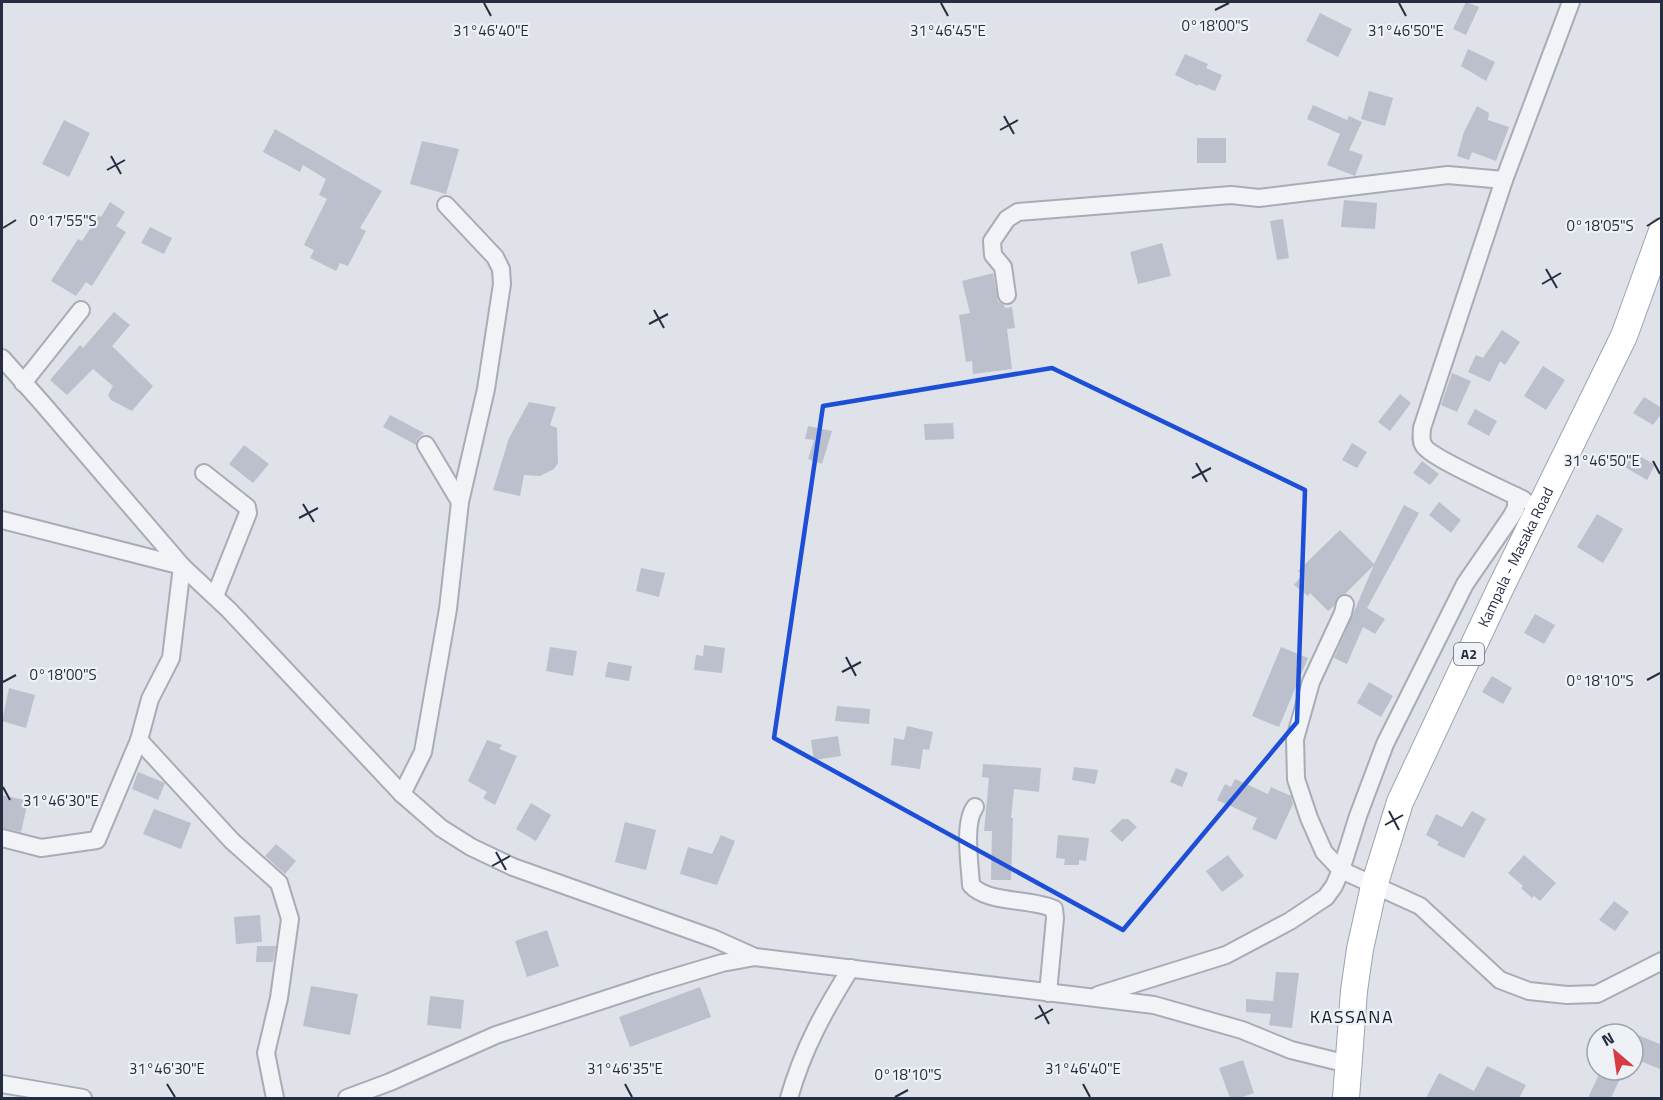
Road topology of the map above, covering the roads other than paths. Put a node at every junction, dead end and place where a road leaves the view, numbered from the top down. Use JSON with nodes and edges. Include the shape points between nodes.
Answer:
{"nodes":[{"id":1,"x":1571,"y":2,"type":"edge"},
{"id":2,"x":1504,"y":180,"type":"junction"},
{"id":3,"x":446,"y":205,"type":"dead end"},
{"id":4,"x":1662,"y":231,"type":"edge"},
{"id":5,"x":1007,"y":295,"type":"dead end"},
{"id":6,"x":81,"y":310,"type":"dead end"},
{"id":7,"x":2,"y":358,"type":"edge"},
{"id":8,"x":24,"y":383,"type":"junction"},
{"id":9,"x":426,"y":445,"type":"dead end"},
{"id":10,"x":204,"y":473,"type":"dead end"},
{"id":11,"x":1516,"y":496,"type":"junction"},
{"id":12,"x":460,"y":502,"type":"junction"},
{"id":13,"x":1540,"y":507,"type":"junction"},
{"id":14,"x":2,"y":520,"type":"edge"},
{"id":15,"x":182,"y":566,"type":"junction"},
{"id":16,"x":215,"y":596,"type":"junction"},
{"id":17,"x":1345,"y":604,"type":"dead end"},
{"id":18,"x":139,"y":740,"type":"junction"},
{"id":19,"x":402,"y":795,"type":"junction"},
{"id":20,"x":975,"y":807,"type":"dead end"},
{"id":21,"x":2,"y":838,"type":"edge"},
{"id":22,"x":1341,"y":870,"type":"junction"},
{"id":23,"x":1374,"y":886,"type":"junction"},
{"id":24,"x":755,"y":957,"type":"junction"},
{"id":25,"x":1662,"y":961,"type":"edge"},
{"id":26,"x":850,"y":968,"type":"junction"},
{"id":27,"x":1048,"y":993,"type":"junction"},
{"id":28,"x":1094,"y":996,"type":"junction"},
{"id":29,"x":1348,"y":1064,"type":"junction"},
{"id":30,"x":2,"y":1084,"type":"edge"},
{"id":31,"x":83,"y":1098,"type":"edge"},
{"id":32,"x":275,"y":1098,"type":"edge"},
{"id":33,"x":347,"y":1098,"type":"edge"},
{"id":34,"x":789,"y":1098,"type":"edge"},
{"id":35,"x":1346,"y":1098,"type":"edge"}],
"edges":[{"from":1,"to":2,"type":"street"},
{"from":2,"to":5,"type":"street","via":[[1448,175],[1259,198],[1231,195],[1018,212],[1007,219],[992,241],[993,255],[1003,267]]},
{"from":2,"to":11,"type":"street","via":[[1421,438],[1424,446],[1438,457]]},
{"from":3,"to":12,"type":"street","via":[[495,257],[502,284],[486,389]]},
{"from":4,"to":13,"type":"main road","name":"Kampala - Masaka Road","number":"A2","via":[[1624,336]]},
{"from":6,"to":8,"type":"street"},
{"from":7,"to":8,"type":"street"},
{"from":8,"to":15,"type":"street"},
{"from":9,"to":12,"type":"street"},
{"from":10,"to":16,"type":"street","via":[[247,507],[248,513]]},
{"from":11,"to":13,"type":"street"},
{"from":11,"to":22,"type":"street","via":[[1516,508],[1465,584],[1385,744]]},
{"from":12,"to":19,"type":"street","via":[[448,609],[423,752]]},
{"from":13,"to":23,"type":"main road","name":"Kampala - Masaka Road","number":"A2","via":[[1400,802]]},
{"from":14,"to":15,"type":"street"},
{"from":15,"to":16,"type":"street"},
{"from":15,"to":18,"type":"street","via":[[171,658],[150,699]]},
{"from":16,"to":19,"type":"street"},
{"from":17,"to":22,"type":"street","via":[[1311,682],[1295,739],[1296,779],[1309,818],[1324,852]]},
{"from":18,"to":21,"type":"street","via":[[97,840],[41,848]]},
{"from":18,"to":32,"type":"street","via":[[232,841],[279,883],[290,919],[279,998],[266,1053]]},
{"from":19,"to":24,"type":"street","via":[[441,828],[513,867]]},
{"from":20,"to":27,"type":"street","via":[[969,824],[971,885],[976,891],[1054,909]]},
{"from":22,"to":23,"type":"street"},
{"from":22,"to":28,"type":"street","via":[[1326,897],[1235,950]]},
{"from":23,"to":25,"type":"street","via":[[1420,906],[1500,980],[1528,991],[1597,994]]},
{"from":23,"to":29,"type":"main road","name":"Kampala - Masaka Road","number":"A2","via":[[1360,949]]},
{"from":24,"to":26,"type":"street"},
{"from":24,"to":33,"type":"street","via":[[652,984],[496,1035]]},
{"from":26,"to":27,"type":"street"},
{"from":26,"to":34,"type":"street","via":[[818,1021]]},
{"from":27,"to":28,"type":"street"},
{"from":28,"to":29,"type":"street","via":[[1154,1005],[1242,1030],[1290,1050]]},
{"from":29,"to":35,"type":"main road","name":"Kampala - Masaka Road","number":"A2"},
{"from":30,"to":31,"type":"street"}]}
